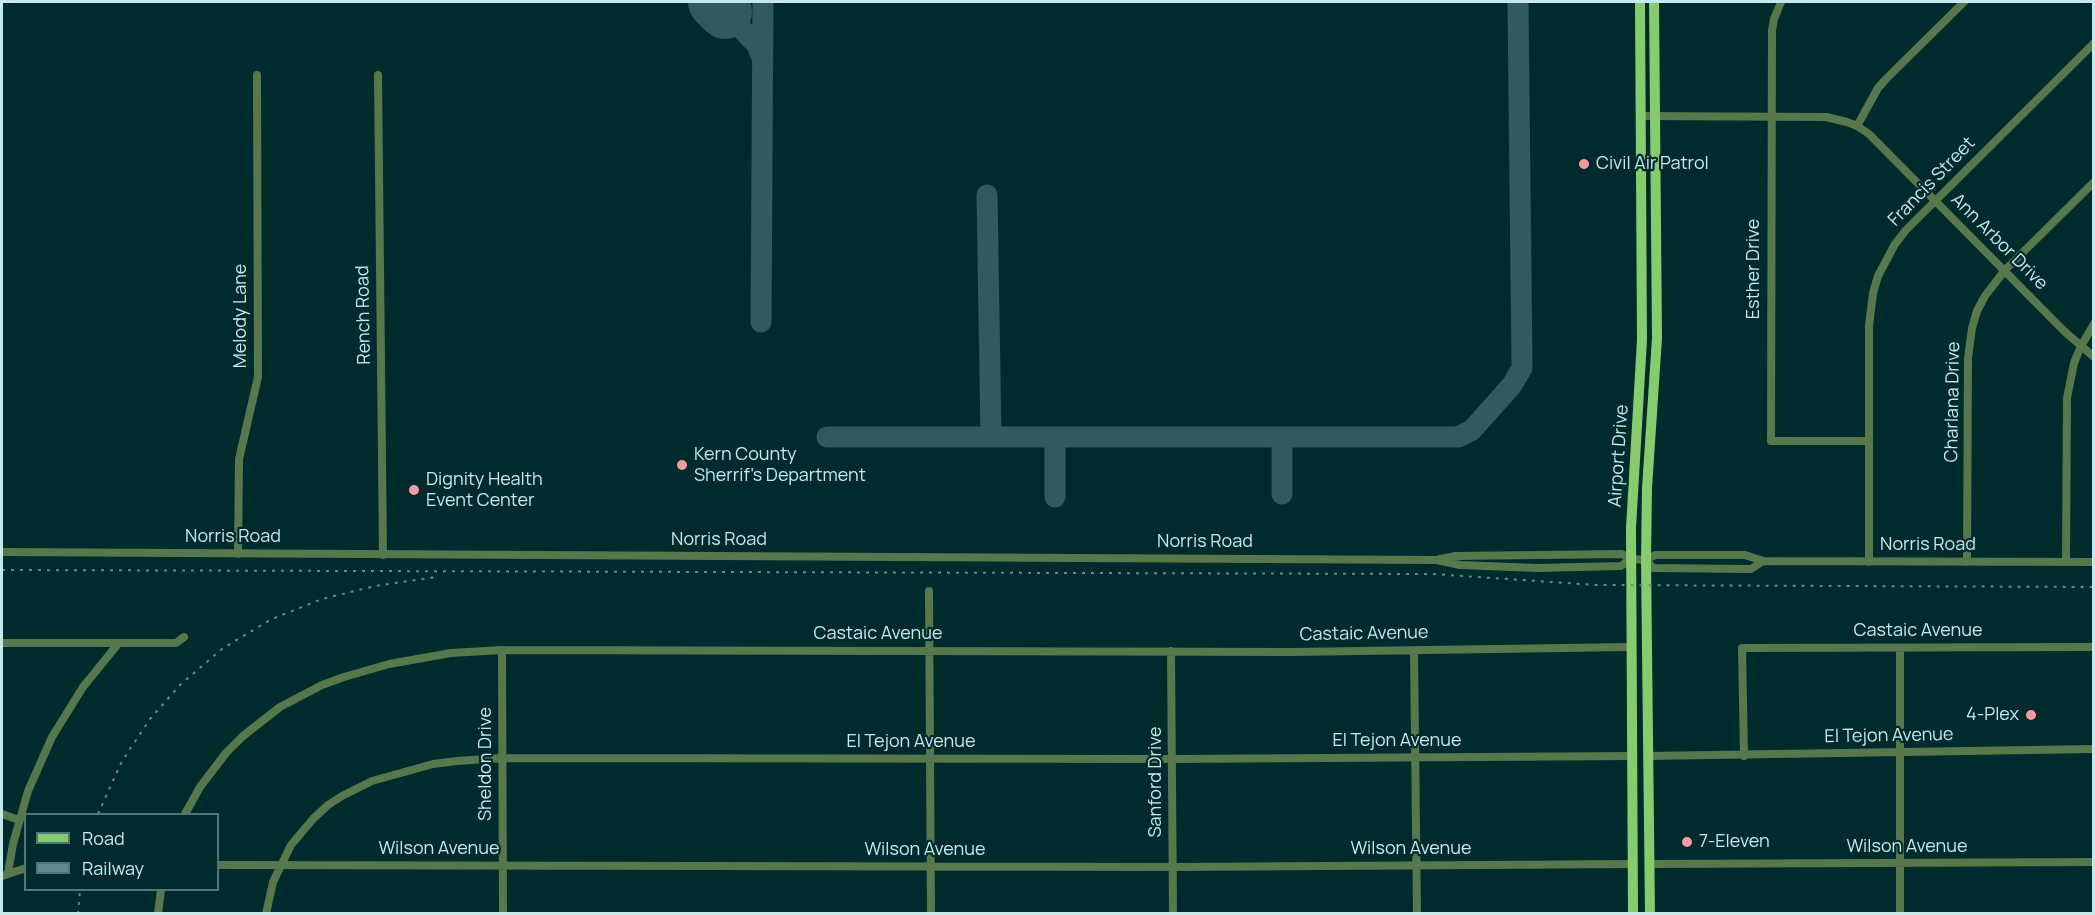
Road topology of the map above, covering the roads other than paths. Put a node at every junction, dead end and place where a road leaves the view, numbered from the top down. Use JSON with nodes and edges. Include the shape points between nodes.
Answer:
{"nodes":[{"id":1,"x":1640,"y":2,"type":"edge"},
{"id":2,"x":1654,"y":2,"type":"edge"},
{"id":3,"x":1781,"y":2,"type":"edge"},
{"id":4,"x":1964,"y":2,"type":"edge"},
{"id":5,"x":2094,"y":43,"type":"edge"},
{"id":6,"x":257,"y":75,"type":"dead end"},
{"id":7,"x":378,"y":75,"type":"dead end"},
{"id":8,"x":1641,"y":116,"type":"junction"},
{"id":9,"x":1655,"y":116,"type":"junction"},
{"id":10,"x":1771,"y":117,"type":"junction"},
{"id":11,"x":1857,"y":126,"type":"junction"},
{"id":12,"x":2094,"y":182,"type":"edge"},
{"id":13,"x":1935,"y":201,"type":"junction"},
{"id":14,"x":2005,"y":270,"type":"junction"},
{"id":15,"x":2094,"y":324,"type":"edge"},
{"id":16,"x":2081,"y":346,"type":"junction"},
{"id":17,"x":2094,"y":357,"type":"edge"},
{"id":18,"x":1869,"y":441,"type":"junction"},
{"id":19,"x":2,"y":552,"type":"edge"},
{"id":20,"x":238,"y":554,"type":"junction"},
{"id":21,"x":383,"y":555,"type":"junction"},
{"id":22,"x":1631,"y":559,"type":"junction"},
{"id":23,"x":1646,"y":560,"type":"junction"},
{"id":24,"x":1763,"y":561,"type":"junction"},
{"id":25,"x":1869,"y":562,"type":"junction"},
{"id":26,"x":1967,"y":562,"type":"junction"},
{"id":27,"x":2066,"y":562,"type":"junction"},
{"id":28,"x":2094,"y":562,"type":"edge"},
{"id":29,"x":928,"y":591,"type":"dead end"},
{"id":30,"x":184,"y":637,"type":"dead end"},
{"id":31,"x":2,"y":643,"type":"edge"},
{"id":32,"x":118,"y":644,"type":"junction"},
{"id":33,"x":1631,"y":647,"type":"junction"},
{"id":34,"x":2094,"y":647,"type":"edge"},
{"id":35,"x":1900,"y":648,"type":"junction"},
{"id":36,"x":502,"y":650,"type":"junction"},
{"id":37,"x":929,"y":650,"type":"junction"},
{"id":38,"x":1171,"y":651,"type":"junction"},
{"id":39,"x":1414,"y":651,"type":"junction"},
{"id":40,"x":2094,"y":749,"type":"edge"},
{"id":41,"x":1900,"y":752,"type":"junction"},
{"id":42,"x":1632,"y":756,"type":"junction"},
{"id":43,"x":1649,"y":756,"type":"junction"},
{"id":44,"x":1744,"y":756,"type":"junction"},
{"id":45,"x":502,"y":758,"type":"junction"},
{"id":46,"x":930,"y":758,"type":"junction"},
{"id":47,"x":1415,"y":758,"type":"junction"},
{"id":48,"x":1172,"y":759,"type":"junction"},
{"id":49,"x":186,"y":813,"type":"edge"},
{"id":50,"x":2,"y":814,"type":"edge"},
{"id":51,"x":19,"y":820,"type":"junction"},
{"id":52,"x":2094,"y":862,"type":"edge"},
{"id":53,"x":1900,"y":863,"type":"junction"},
{"id":54,"x":1633,"y":864,"type":"junction"},
{"id":55,"x":1649,"y":864,"type":"junction"},
{"id":56,"x":219,"y":865,"type":"edge"},
{"id":57,"x":280,"y":865,"type":"junction"},
{"id":58,"x":503,"y":866,"type":"junction"},
{"id":59,"x":930,"y":866,"type":"junction"},
{"id":60,"x":1416,"y":866,"type":"junction"},
{"id":61,"x":1173,"y":867,"type":"junction"},
{"id":62,"x":24,"y":869,"type":"edge"},
{"id":63,"x":5,"y":875,"type":"edge"},
{"id":64,"x":161,"y":891,"type":"edge"},
{"id":65,"x":158,"y":914,"type":"edge"},
{"id":66,"x":266,"y":914,"type":"edge"},
{"id":67,"x":503,"y":914,"type":"edge"},
{"id":68,"x":931,"y":914,"type":"edge"},
{"id":69,"x":1173,"y":914,"type":"edge"},
{"id":70,"x":1417,"y":914,"type":"edge"},
{"id":71,"x":1633,"y":914,"type":"edge"},
{"id":72,"x":1650,"y":914,"type":"edge"},
{"id":73,"x":1900,"y":914,"type":"edge"}],
"edges":[{"from":1,"to":8,"type":"main road","name":"Airport Drive"},
{"from":2,"to":9,"type":"main road","name":"Airport Drive"},
{"from":3,"to":10,"type":"street","name":"Esther Drive","via":[[1772,31]]},
{"from":4,"to":11,"type":"street","via":[[1878,88]]},
{"from":5,"to":13,"type":"street","name":"Francis Street"},
{"from":6,"to":20,"type":"street","name":"Melody Lane","via":[[258,377],[239,459]]},
{"from":7,"to":21,"type":"street","name":"Rench Road"},
{"from":8,"to":9,"type":"street","name":"Ann Arbor Drive"},
{"from":8,"to":22,"type":"main road","name":"Airport Drive","via":[[1642,357],[1631,496]]},
{"from":9,"to":10,"type":"street","name":"Ann Arbor Drive"},
{"from":9,"to":23,"type":"main road","name":"Airport Drive","via":[[1657,338]]},
{"from":10,"to":11,"type":"street","name":"Ann Arbor Drive","via":[[1826,117]]},
{"from":10,"to":18,"type":"street","name":"Esther Drive","via":[[1770,441]]},
{"from":11,"to":13,"type":"street","name":"Ann Arbor Drive"},
{"from":12,"to":14,"type":"street","name":"Charlana Drive"},
{"from":13,"to":14,"type":"street","name":"Ann Arbor Drive"},
{"from":13,"to":18,"type":"street","name":"Francis Street","via":[[1895,244],[1873,293],[1869,326]]},
{"from":14,"to":16,"type":"street","name":"Ann Arbor Drive"},
{"from":14,"to":26,"type":"street","name":"Charlana Drive","via":[[1981,304],[1969,343]]},
{"from":15,"to":16,"type":"street"},
{"from":16,"to":17,"type":"street","name":"Ann Arbor Drive"},
{"from":16,"to":27,"type":"street","via":[[2067,398]]},
{"from":18,"to":25,"type":"street","name":"Francis Street"},
{"from":19,"to":20,"type":"street","name":"Norris Road"},
{"from":20,"to":21,"type":"street","name":"Norris Road"},
{"from":21,"to":22,"type":"street","name":"Norris Road","via":[[1437,560],[1456,556],[1622,554]]},
{"from":22,"to":23,"type":"street","name":"Norris Road"},
{"from":22,"to":33,"type":"main road","name":"Airport Drive"},
{"from":23,"to":24,"type":"street","name":"Norris Road","via":[[1655,555],[1745,555]]},
{"from":23,"to":24,"type":"street","name":"Norris Road","via":[[1653,568],[1740,569],[1751,569]]},
{"from":23,"to":43,"type":"main road","name":"Airport Drive"},
{"from":24,"to":25,"type":"street","name":"Norris Road"},
{"from":25,"to":26,"type":"street","name":"Norris Road"},
{"from":26,"to":27,"type":"street","name":"Norris Road"},
{"from":27,"to":28,"type":"street","name":"Norris Road"},
{"from":29,"to":37,"type":"street"},
{"from":30,"to":32,"type":"street","via":[[176,643]]},
{"from":31,"to":32,"type":"street"},
{"from":32,"to":51,"type":"street","via":[[61,720],[39,764]]},
{"from":33,"to":39,"type":"street","name":"Castaic Avenue"},
{"from":33,"to":42,"type":"main road","name":"Airport Drive"},
{"from":34,"to":35,"type":"street","name":"Castaic Avenue"},
{"from":35,"to":41,"type":"street"},
{"from":35,"to":44,"type":"street","name":"Castaic Avenue","via":[[1742,648]]},
{"from":36,"to":37,"type":"street","name":"Castaic Avenue"},
{"from":36,"to":45,"type":"street","name":"Sheldon Drive"},
{"from":36,"to":49,"type":"street","name":"Castaic Avenue","via":[[451,652],[389,664],[300,695],[261,721],[226,753]]},
{"from":37,"to":38,"type":"street","name":"Castaic Avenue"},
{"from":37,"to":46,"type":"street"},
{"from":38,"to":39,"type":"street","name":"Castaic Avenue"},
{"from":38,"to":48,"type":"street","name":"Sanford Drive"},
{"from":39,"to":47,"type":"street"},
{"from":40,"to":41,"type":"street","name":"El Tejon Avenue"},
{"from":41,"to":44,"type":"street","name":"El Tejon Avenue"},
{"from":41,"to":53,"type":"street"},
{"from":42,"to":47,"type":"street","name":"El Tejon Avenue"},
{"from":42,"to":54,"type":"main road","name":"Airport Drive"},
{"from":43,"to":44,"type":"street","name":"El Tejon Avenue"},
{"from":43,"to":55,"type":"main road","name":"Airport Drive"},
{"from":45,"to":46,"type":"street","name":"El Tejon Avenue"},
{"from":45,"to":57,"type":"street","name":"El Tejon Avenue","via":[[433,764],[357,788],[313,819]]},
{"from":45,"to":58,"type":"street","name":"Sheldon Drive"},
{"from":46,"to":48,"type":"street","name":"El Tejon Avenue"},
{"from":46,"to":59,"type":"street"},
{"from":47,"to":48,"type":"street","name":"El Tejon Avenue"},
{"from":47,"to":60,"type":"street"},
{"from":48,"to":61,"type":"street","name":"Sanford Drive"},
{"from":50,"to":51,"type":"street"},
{"from":51,"to":63,"type":"street"},
{"from":52,"to":53,"type":"street","name":"Wilson Avenue"},
{"from":53,"to":55,"type":"street","name":"Wilson Avenue"},
{"from":53,"to":73,"type":"street"},
{"from":54,"to":60,"type":"street","name":"Wilson Avenue"},
{"from":54,"to":71,"type":"main road","name":"Airport Drive"},
{"from":55,"to":72,"type":"main road","name":"Airport Drive"},
{"from":56,"to":57,"type":"street","name":"Wilson Avenue"},
{"from":57,"to":58,"type":"street","name":"Wilson Avenue"},
{"from":57,"to":66,"type":"street","name":"El Tejon Avenue"},
{"from":58,"to":59,"type":"street","name":"Wilson Avenue"},
{"from":58,"to":67,"type":"street","name":"Sheldon Drive"},
{"from":59,"to":61,"type":"street","name":"Wilson Avenue"},
{"from":59,"to":68,"type":"street"},
{"from":60,"to":61,"type":"street","name":"Wilson Avenue"},
{"from":60,"to":70,"type":"street"},
{"from":61,"to":69,"type":"street","name":"Sanford Drive"},
{"from":62,"to":63,"type":"street"},
{"from":64,"to":65,"type":"street"}]}
